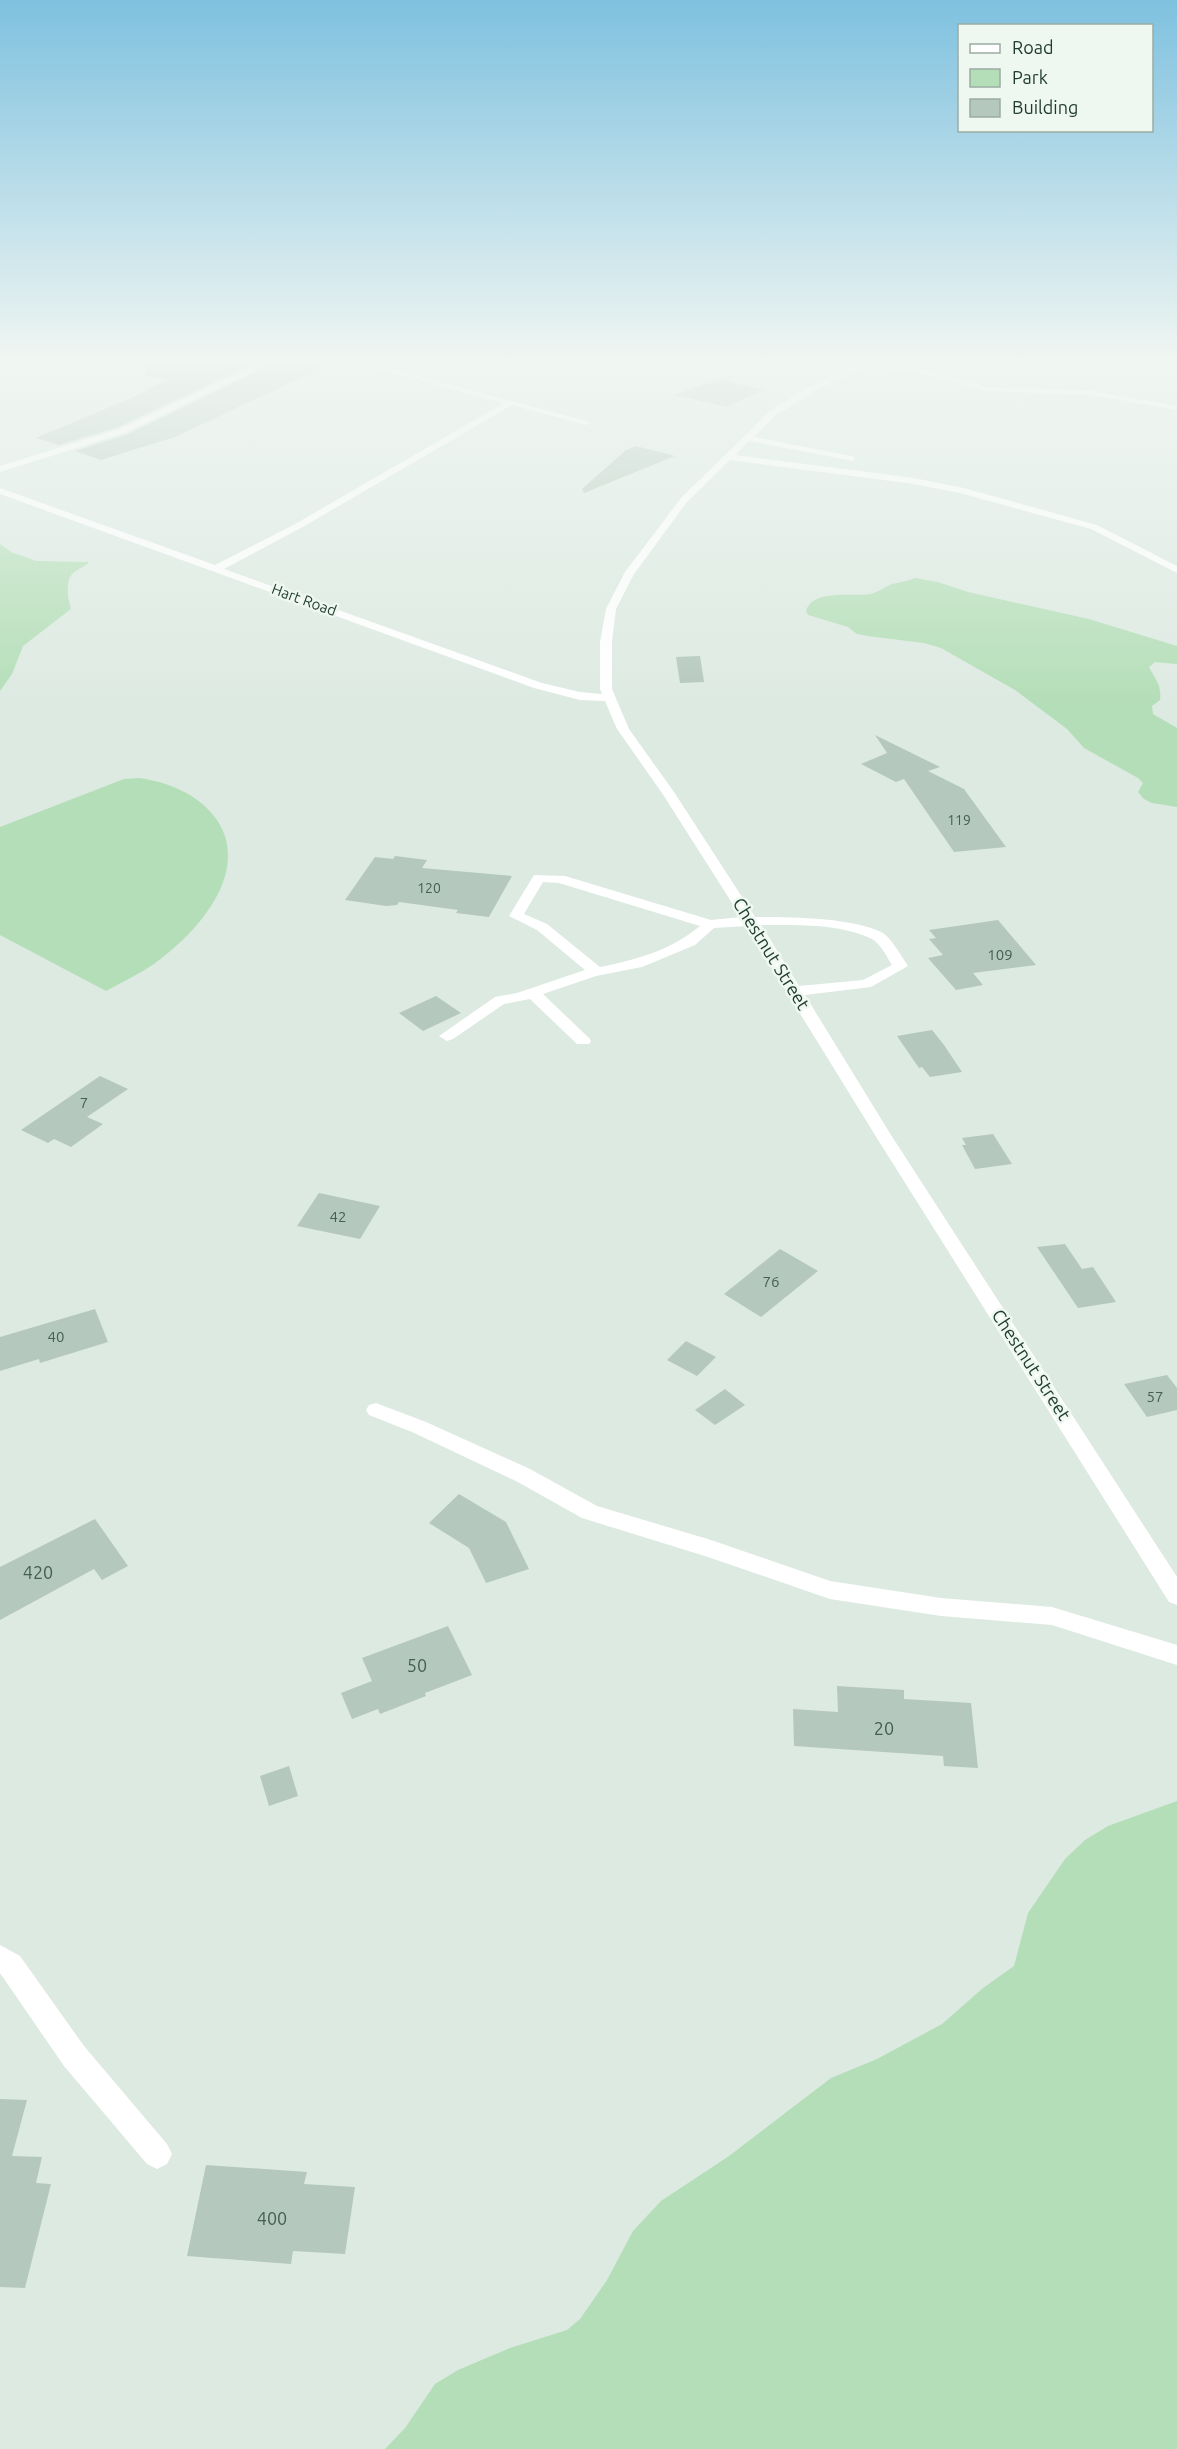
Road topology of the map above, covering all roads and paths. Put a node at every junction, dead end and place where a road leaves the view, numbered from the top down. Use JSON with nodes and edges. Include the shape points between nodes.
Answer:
{"nodes":[{"id":1,"x":384,"y":476,"type":"edge"},
{"id":2,"x":708,"y":476,"type":"edge"},
{"id":3,"x":877,"y":476,"type":"edge"},
{"id":4,"x":0,"y":491,"type":"edge"},
{"id":5,"x":216,"y":569,"type":"junction"},
{"id":6,"x":1177,"y":570,"type":"edge"},
{"id":7,"x":610,"y":698,"type":"junction"},
{"id":8,"x":749,"y":921,"type":"junction"},
{"id":9,"x":710,"y":924,"type":"junction"},
{"id":10,"x":597,"y":971,"type":"junction"},
{"id":11,"x":794,"y":991,"type":"junction"},
{"id":12,"x":533,"y":993,"type":"junction"},
{"id":13,"x":447,"y":1036,"type":"dead end"},
{"id":14,"x":583,"y":1041,"type":"dead end"},
{"id":15,"x":375,"y":1410,"type":"dead end"},
{"id":16,"x":1177,"y":1596,"type":"edge"},
{"id":17,"x":1177,"y":1654,"type":"edge"},
{"id":18,"x":0,"y":1958,"type":"edge"},
{"id":19,"x":157,"y":2154,"type":"dead end"}],
"edges":[{"from":1,"to":5,"type":"street"},
{"from":2,"to":7,"type":"street","name":"Chestnut Street","via":[[658,532],[611,609],[606,642],[606,688]]},
{"from":3,"to":6,"type":"street","via":[[962,490],[1094,526]]},
{"from":4,"to":5,"type":"street","name":"Hart Road"},
{"from":5,"to":7,"type":"street","name":"Hart Road","via":[[538,686]]},
{"from":7,"to":8,"type":"street","name":"Chestnut Street","via":[[623,729]]},
{"from":8,"to":9,"type":"street"},
{"from":8,"to":11,"type":"street","name":"Chestnut Street"},
{"from":8,"to":11,"type":"street","via":[[804,921],[849,928],[879,937],[901,966],[866,984]]},
{"from":9,"to":10,"type":"street","via":[[690,942],[637,964]]},
{"from":9,"to":10,"type":"street","via":[[560,879],[539,878],[516,916],[542,927]]},
{"from":10,"to":12,"type":"street"},
{"from":11,"to":16,"type":"street","name":"Chestnut Street"},
{"from":12,"to":13,"type":"street","via":[[500,1000]]},
{"from":12,"to":14,"type":"street"},
{"from":15,"to":17,"type":"street","via":[[524,1475],[590,1512],[830,1590],[941,1607],[1052,1616]]},
{"from":18,"to":19,"type":"street","via":[[11,1965],[74,2056]]}]}
